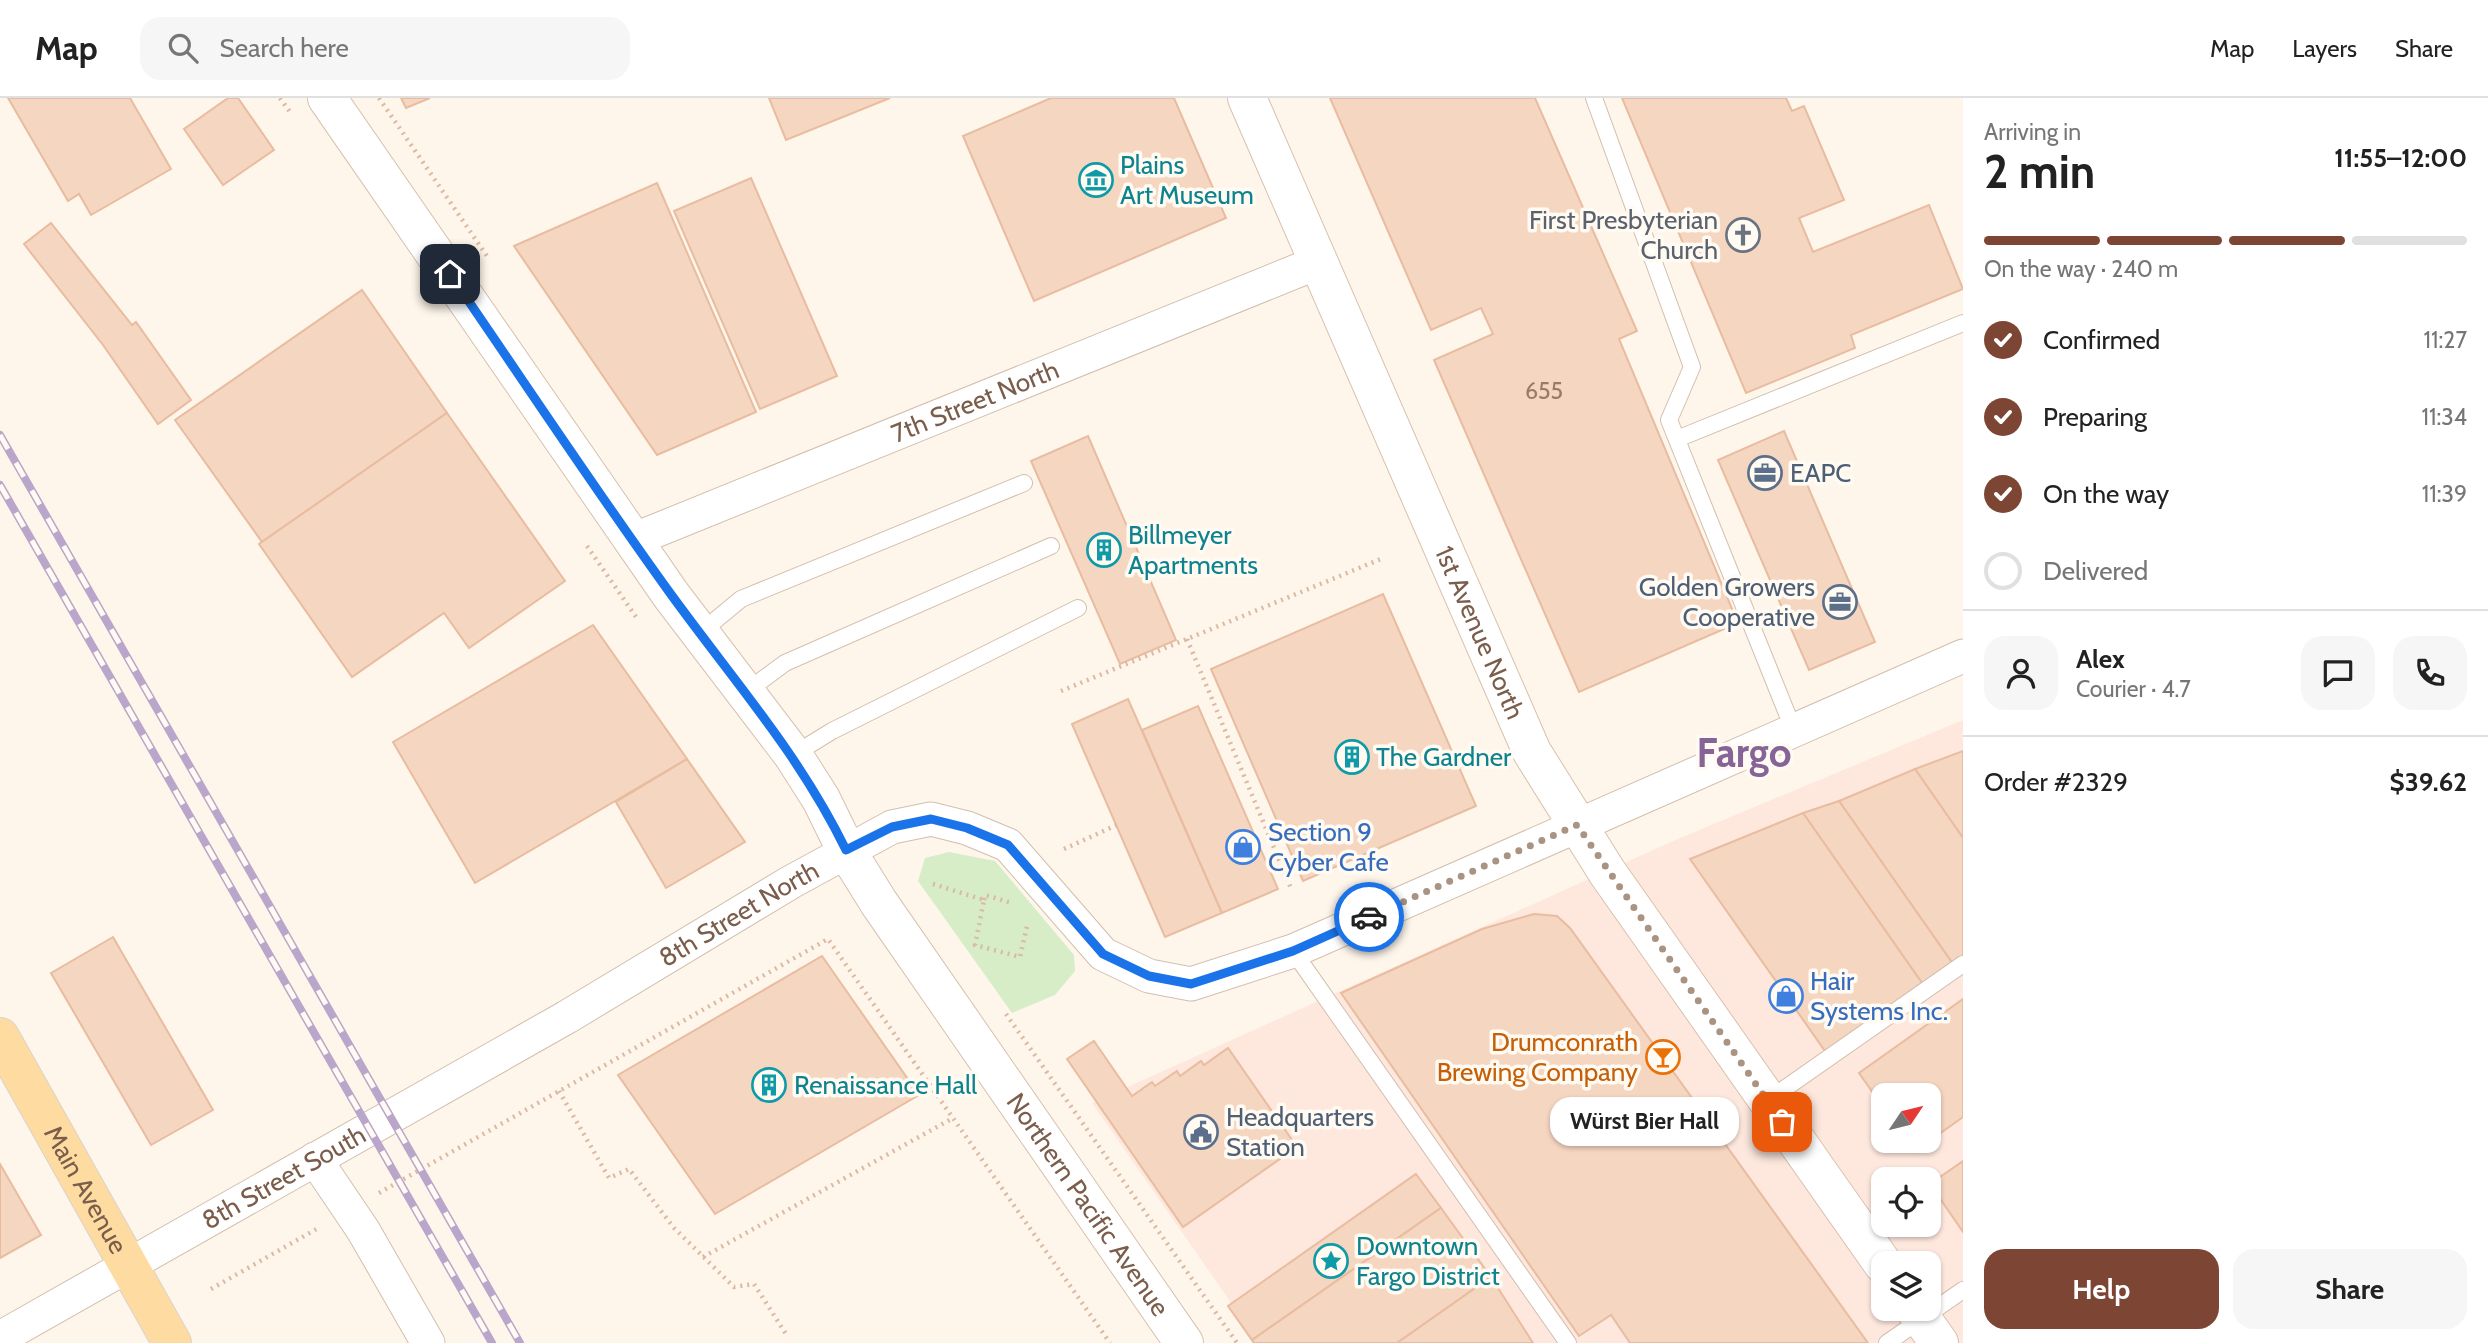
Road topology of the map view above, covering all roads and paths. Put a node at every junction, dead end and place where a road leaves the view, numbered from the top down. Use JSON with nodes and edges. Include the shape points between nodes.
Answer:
{"nodes":[{"id":1,"x":280,"y":98,"type":"edge"},
{"id":2,"x":327,"y":98,"type":"edge"},
{"id":3,"x":1247,"y":98,"type":"edge"},
{"id":4,"x":1594,"y":98,"type":"edge"},
{"id":5,"x":295,"y":120,"type":"dead end"},
{"id":6,"x":1318,"y":262,"type":"junction"},
{"id":7,"x":1963,"y":323,"type":"edge"},
{"id":8,"x":1677,"y":439,"type":"junction"},
{"id":9,"x":1024,"y":484,"type":"dead end"},
{"id":10,"x":633,"y":540,"type":"junction"},
{"id":11,"x":585,"y":543,"type":"dead end"},
{"id":12,"x":1051,"y":546,"type":"dead end"},
{"id":13,"x":1381,"y":559,"type":"dead end"},
{"id":14,"x":1078,"y":608,"type":"dead end"},
{"id":15,"x":643,"y":626,"type":"dead end"},
{"id":16,"x":701,"y":632,"type":"junction"},
{"id":17,"x":1187,"y":639,"type":"junction"},
{"id":18,"x":1963,"y":656,"type":"edge"},
{"id":19,"x":747,"y":691,"type":"junction"},
{"id":20,"x":1061,"y":691,"type":"dead end"},
{"id":21,"x":1794,"y":731,"type":"junction"},
{"id":22,"x":793,"y":755,"type":"junction"},
{"id":23,"x":1119,"y":824,"type":"dead end"},
{"id":24,"x":1577,"y":825,"type":"junction"},
{"id":25,"x":1063,"y":849,"type":"dead end"},
{"id":26,"x":846,"y":850,"type":"junction"},
{"id":27,"x":933,"y":884,"type":"dead end"},
{"id":28,"x":1292,"y":891,"type":"dead end"},
{"id":29,"x":984,"y":900,"type":"junction"},
{"id":30,"x":1020,"y":906,"type":"dead end"},
{"id":31,"x":1031,"y":909,"type":"dead end"},
{"id":32,"x":1293,"y":951,"type":"junction"},
{"id":33,"x":1963,"y":964,"type":"edge"},
{"id":34,"x":1000,"y":1006,"type":"dead end"},
{"id":35,"x":567,"y":1017,"type":"joint"},
{"id":36,"x":3,"y":1050,"type":"edge"},
{"id":37,"x":559,"y":1091,"type":"junction"},
{"id":38,"x":1768,"y":1101,"type":"junction"},
{"id":39,"x":953,"y":1118,"type":"junction"},
{"id":40,"x":315,"y":1159,"type":"junction"},
{"id":41,"x":350,"y":1210,"type":"junction"},
{"id":42,"x":1874,"y":1251,"type":"edge"},
{"id":43,"x":703,"y":1257,"type":"junction"},
{"id":44,"x":127,"y":1265,"type":"junction"},
{"id":45,"x":211,"y":1289,"type":"dead end"},
{"id":46,"x":1963,"y":1290,"type":"edge"},
{"id":47,"x":1925,"y":1324,"type":"edge"},
{"id":48,"x":786,"y":1334,"type":"dead end"},
{"id":49,"x":0,"y":1338,"type":"edge"},
{"id":50,"x":172,"y":1343,"type":"edge"},
{"id":51,"x":428,"y":1343,"type":"edge"},
{"id":52,"x":1110,"y":1343,"type":"edge"},
{"id":53,"x":1184,"y":1343,"type":"edge"},
{"id":54,"x":1237,"y":1343,"type":"edge"},
{"id":55,"x":1568,"y":1343,"type":"edge"},
{"id":56,"x":1887,"y":1343,"type":"edge"}],
"edges":[{"from":1,"to":5,"type":"path"},
{"from":2,"to":10,"type":"street","name":"Northern Pacific Avenue"},
{"from":3,"to":6,"type":"street","name":"1st Avenue North"},
{"from":4,"to":8,"type":"lane","via":[[1692,367],[1669,421]]},
{"from":6,"to":10,"type":"street","name":"7th Street North"},
{"from":6,"to":24,"type":"street","name":"1st Avenue North","via":[[1532,752]]},
{"from":7,"to":8,"type":"lane"},
{"from":8,"to":21,"type":"lane"},
{"from":9,"to":16,"type":"lane","via":[[741,599]]},
{"from":10,"to":16,"type":"street","name":"Northern Pacific Avenue"},
{"from":11,"to":15,"type":"path"},
{"from":12,"to":19,"type":"lane","via":[[785,663]]},
{"from":13,"to":17,"type":"path"},
{"from":14,"to":22,"type":"lane"},
{"from":16,"to":19,"type":"street","name":"Northern Pacific Avenue"},
{"from":17,"to":20,"type":"path"},
{"from":17,"to":28,"type":"path"},
{"from":18,"to":21,"type":"street"},
{"from":19,"to":22,"type":"street","name":"Northern Pacific Avenue"},
{"from":21,"to":24,"type":"street"},
{"from":22,"to":26,"type":"street","name":"Northern Pacific Avenue"},
{"from":23,"to":25,"type":"path"},
{"from":24,"to":32,"type":"street"},
{"from":24,"to":38,"type":"street","name":"1st Avenue North"},
{"from":26,"to":32,"type":"street","name":"8th Street North","via":[[892,827],[931,819],[1008,845],[1103,954],[1149,976],[1191,984]]},
{"from":26,"to":35,"type":"street","name":"8th Street North"},
{"from":26,"to":53,"type":"street","name":"Northern Pacific Avenue"},
{"from":27,"to":29,"type":"path"},
{"from":29,"to":30,"type":"path","via":[[985,895]]},
{"from":29,"to":31,"type":"path","via":[[975,945],[1020,957]]},
{"from":32,"to":55,"type":"lane"},
{"from":33,"to":38,"type":"lane"},
{"from":34,"to":54,"type":"path"},
{"from":35,"to":40,"type":"street","name":"8th Street South"},
{"from":36,"to":44,"type":"main road","name":"Main Avenue"},
{"from":37,"to":39,"type":"path","via":[[828,939]]},
{"from":37,"to":41,"type":"path"},
{"from":37,"to":43,"type":"path","via":[[609,1178],[628,1169]]},
{"from":38,"to":42,"type":"street","name":"1st Avenue North"},
{"from":39,"to":43,"type":"path"},
{"from":39,"to":52,"type":"path"},
{"from":40,"to":41,"type":"street"},
{"from":40,"to":44,"type":"street","name":"8th Street South"},
{"from":41,"to":45,"type":"path"},
{"from":41,"to":51,"type":"street"},
{"from":43,"to":48,"type":"path","via":[[734,1287],[754,1284]]},
{"from":44,"to":49,"type":"street","name":"8th Street South"},
{"from":44,"to":50,"type":"main road","name":"Main Avenue"},
{"from":46,"to":47,"type":"lane"},
{"from":47,"to":56,"type":"lane"}]}
